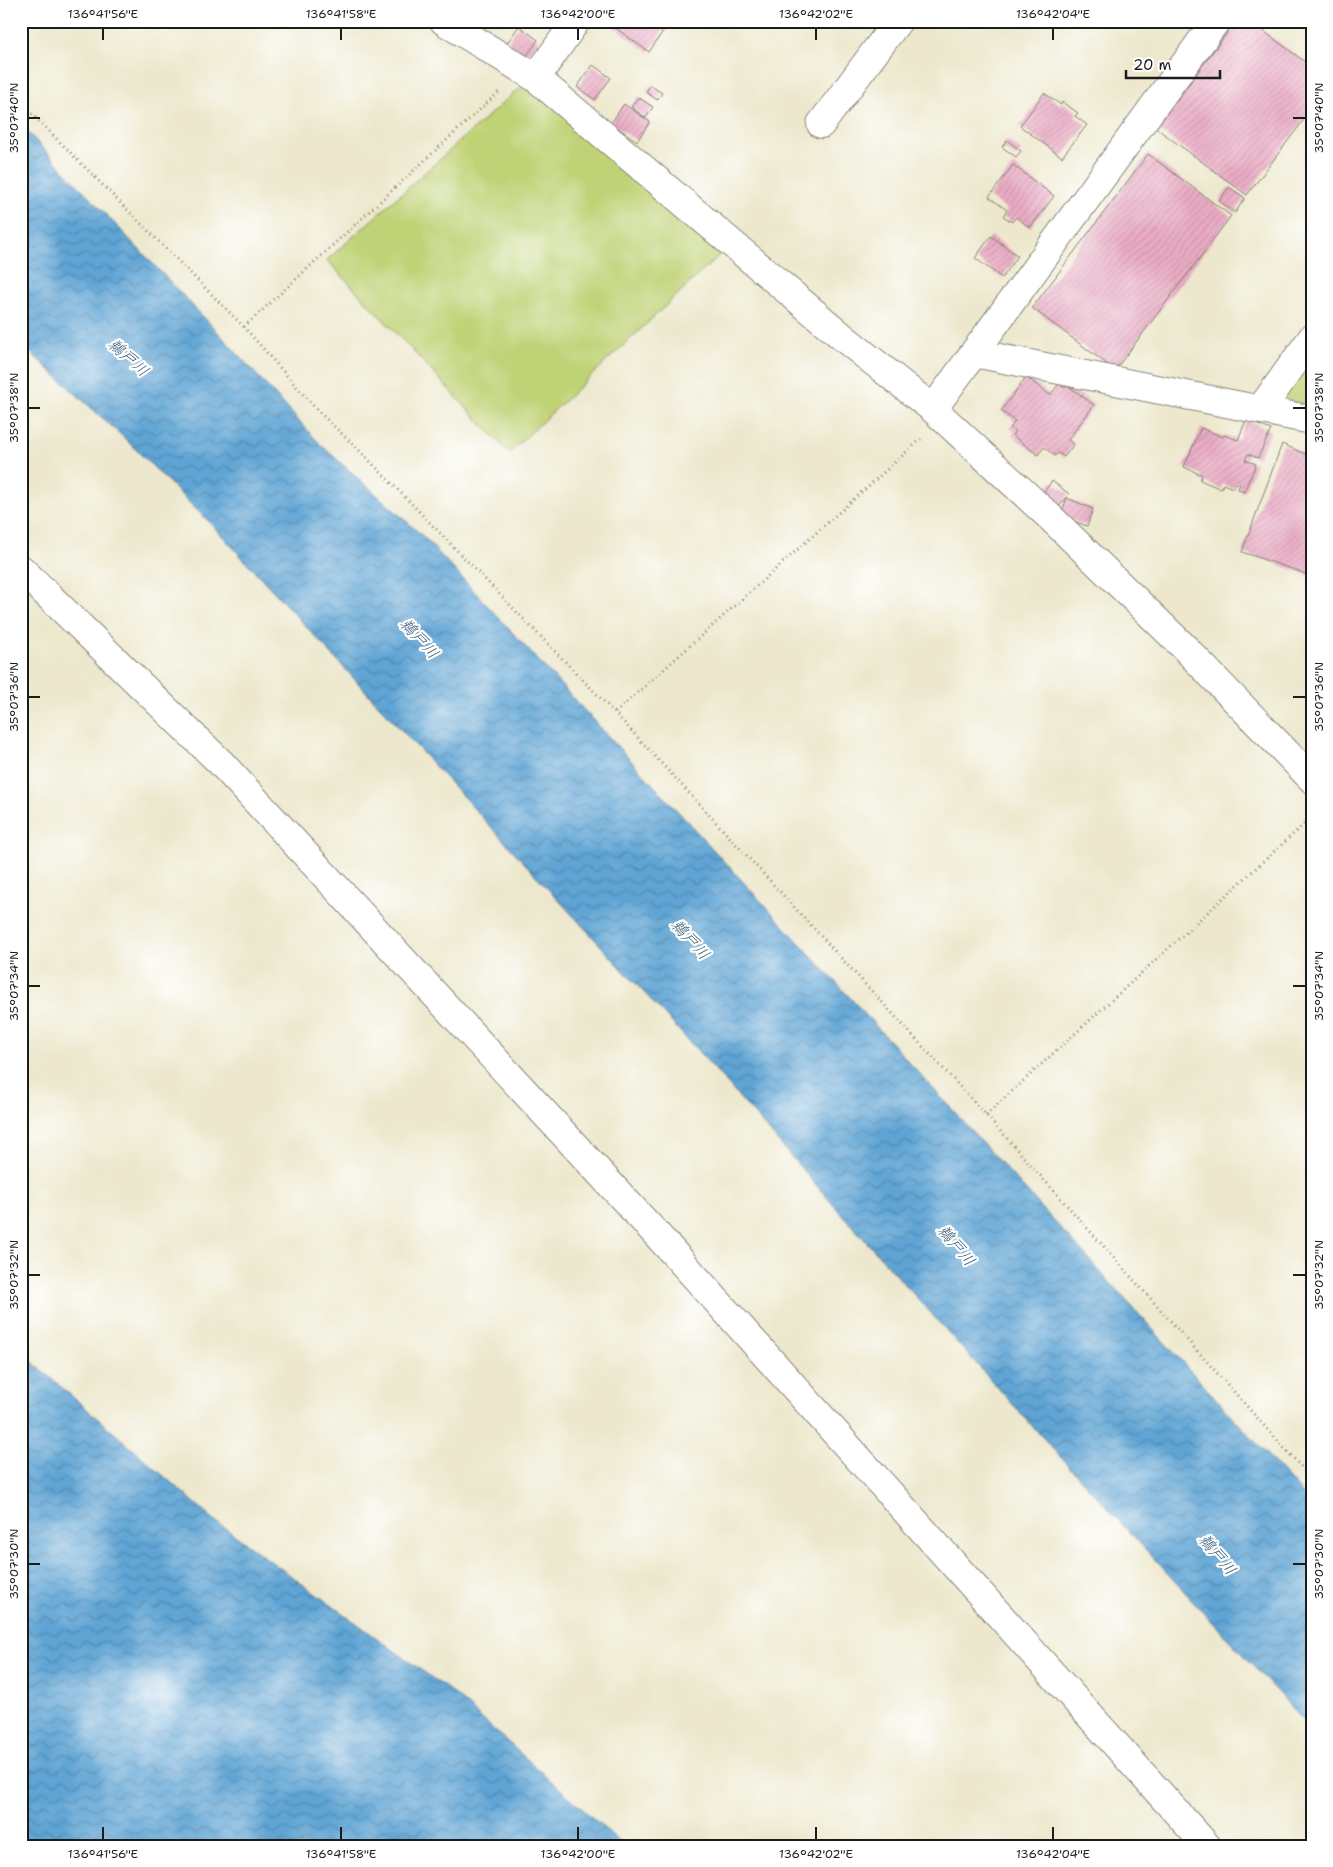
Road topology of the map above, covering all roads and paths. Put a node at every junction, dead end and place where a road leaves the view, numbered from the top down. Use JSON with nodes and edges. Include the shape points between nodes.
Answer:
{"nodes":[{"id":1,"x":444,"y":21,"type":"edge"},
{"id":2,"x":576,"y":21,"type":"edge"},
{"id":3,"x":898,"y":21,"type":"edge"},
{"id":4,"x":1216,"y":21,"type":"edge"},
{"id":5,"x":530,"y":74,"type":"junction"},
{"id":6,"x":21,"y":103,"type":"edge"},
{"id":7,"x":822,"y":124,"type":"dead end"},
{"id":8,"x":244,"y":326,"type":"junction"},
{"id":9,"x":1312,"y":338,"type":"edge"},
{"id":10,"x":974,"y":353,"type":"junction"},
{"id":11,"x":1260,"y":410,"type":"junction"},
{"id":12,"x":938,"y":413,"type":"junction"},
{"id":13,"x":1312,"y":420,"type":"edge"},
{"id":14,"x":21,"y":569,"type":"edge"},
{"id":15,"x":615,"y":713,"type":"junction"},
{"id":16,"x":1312,"y":778,"type":"edge"},
{"id":17,"x":1312,"y":817,"type":"edge"},
{"id":18,"x":986,"y":1115,"type":"junction"},
{"id":19,"x":1312,"y":1479,"type":"edge"},
{"id":20,"x":1207,"y":1846,"type":"edge"}],
"edges":[{"from":1,"to":5,"type":"street"},
{"from":2,"to":5,"type":"street"},
{"from":3,"to":7,"type":"street"},
{"from":4,"to":10,"type":"street"},
{"from":5,"to":8,"type":"path"},
{"from":5,"to":12,"type":"street"},
{"from":6,"to":8,"type":"path"},
{"from":8,"to":15,"type":"path","via":[[318,412],[366,457]]},
{"from":9,"to":11,"type":"street"},
{"from":10,"to":11,"type":"street"},
{"from":10,"to":12,"type":"street"},
{"from":11,"to":13,"type":"street"},
{"from":12,"to":15,"type":"path"},
{"from":12,"to":16,"type":"street","via":[[1184,647]]},
{"from":14,"to":20,"type":"street","via":[[221,763],[671,1250]]},
{"from":15,"to":18,"type":"path"},
{"from":17,"to":18,"type":"path"},
{"from":18,"to":19,"type":"path"}]}
